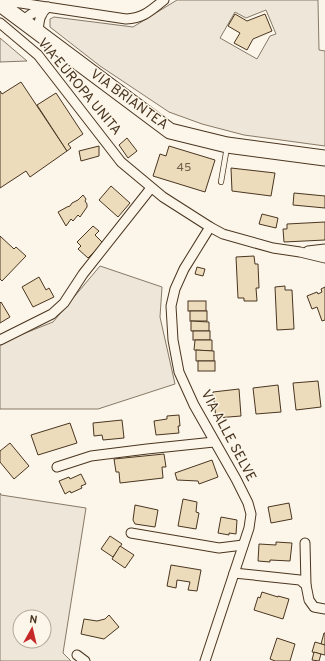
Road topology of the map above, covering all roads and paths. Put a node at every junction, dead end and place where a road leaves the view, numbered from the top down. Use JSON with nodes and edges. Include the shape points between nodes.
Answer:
{"nodes":[{"id":1,"x":164,"y":0,"type":"edge"},
{"id":2,"x":0,"y":4,"type":"edge"},
{"id":3,"x":45,"y":9,"type":"junction"},
{"id":4,"x":23,"y":21,"type":"junction"},
{"id":5,"x":0,"y":23,"type":"edge"},
{"id":6,"x":38,"y":32,"type":"junction"},
{"id":7,"x":227,"y":145,"type":"junction"},
{"id":8,"x":325,"y":158,"type":"edge"},
{"id":9,"x":221,"y":182,"type":"dead end"},
{"id":10,"x":151,"y":188,"type":"junction"},
{"id":11,"x":210,"y":227,"type":"junction"},
{"id":12,"x":325,"y":249,"type":"edge"},
{"id":13,"x":300,"y":252,"type":"junction"},
{"id":14,"x":325,"y":258,"type":"edge"},
{"id":15,"x":0,"y":340,"type":"edge"},
{"id":16,"x":214,"y":442,"type":"junction"},
{"id":17,"x":57,"y":467,"type":"dead end"},
{"id":18,"x":131,"y":534,"type":"dead end"},
{"id":19,"x":305,"y":543,"type":"dead end"},
{"id":20,"x":243,"y":546,"type":"junction"},
{"id":21,"x":234,"y":573,"type":"junction"},
{"id":22,"x":306,"y":585,"type":"junction"},
{"id":23,"x":325,"y":609,"type":"edge"},
{"id":24,"x":77,"y":655,"type":"dead end"},
{"id":25,"x":85,"y":661,"type":"edge"},
{"id":26,"x":205,"y":661,"type":"edge"}],
"edges":[{"from":1,"to":3,"type":"street","via":[[138,18],[126,19]]},
{"from":2,"to":3,"type":"street","via":[[14,2]]},
{"from":2,"to":4,"type":"main road","name":"VIA BRIANTEA"},
{"from":3,"to":4,"type":"street","via":[[29,14]]},
{"from":3,"to":6,"type":"street","via":[[40,17]]},
{"from":4,"to":6,"type":"main road","name":"VIA BRIANTEA"},
{"from":5,"to":10,"type":"street","name":"VIA EUROPA UNITA","via":[[38,55],[122,162]]},
{"from":6,"to":7,"type":"main road","name":"VIA BRIANTEA","via":[[170,131]]},
{"from":7,"to":8,"type":"main road","name":"VIA BRIANTEA"},
{"from":7,"to":9,"type":"lane"},
{"from":10,"to":11,"type":"street","name":"VIA EUROPA UNITA"},
{"from":10,"to":15,"type":"street","via":[[83,274],[64,303],[52,314]]},
{"from":11,"to":13,"type":"street","name":"VIA EUROPA UNITA","via":[[223,234],[273,248]]},
{"from":11,"to":16,"type":"street","name":"VIA ALLE SELVE","via":[[184,269],[171,306],[173,340],[179,372]]},
{"from":12,"to":13,"type":"street","name":"VIA EUROPA UNITA"},
{"from":13,"to":14,"type":"street","name":"VIA EUROPA UNITA"},
{"from":16,"to":17,"type":"street","via":[[91,456]]},
{"from":16,"to":20,"type":"street","name":"VIA ALLE SELVE","via":[[248,503],[251,514]]},
{"from":18,"to":20,"type":"street","via":[[219,548]]},
{"from":19,"to":22,"type":"street"},
{"from":20,"to":21,"type":"street","name":"VIA ALLE SELVE"},
{"from":21,"to":22,"type":"street","via":[[300,580]]},
{"from":21,"to":26,"type":"street","name":"VIA ALLE SELVE"},
{"from":22,"to":23,"type":"street","via":[[309,600],[314,607]]},
{"from":24,"to":25,"type":"street"}]}
